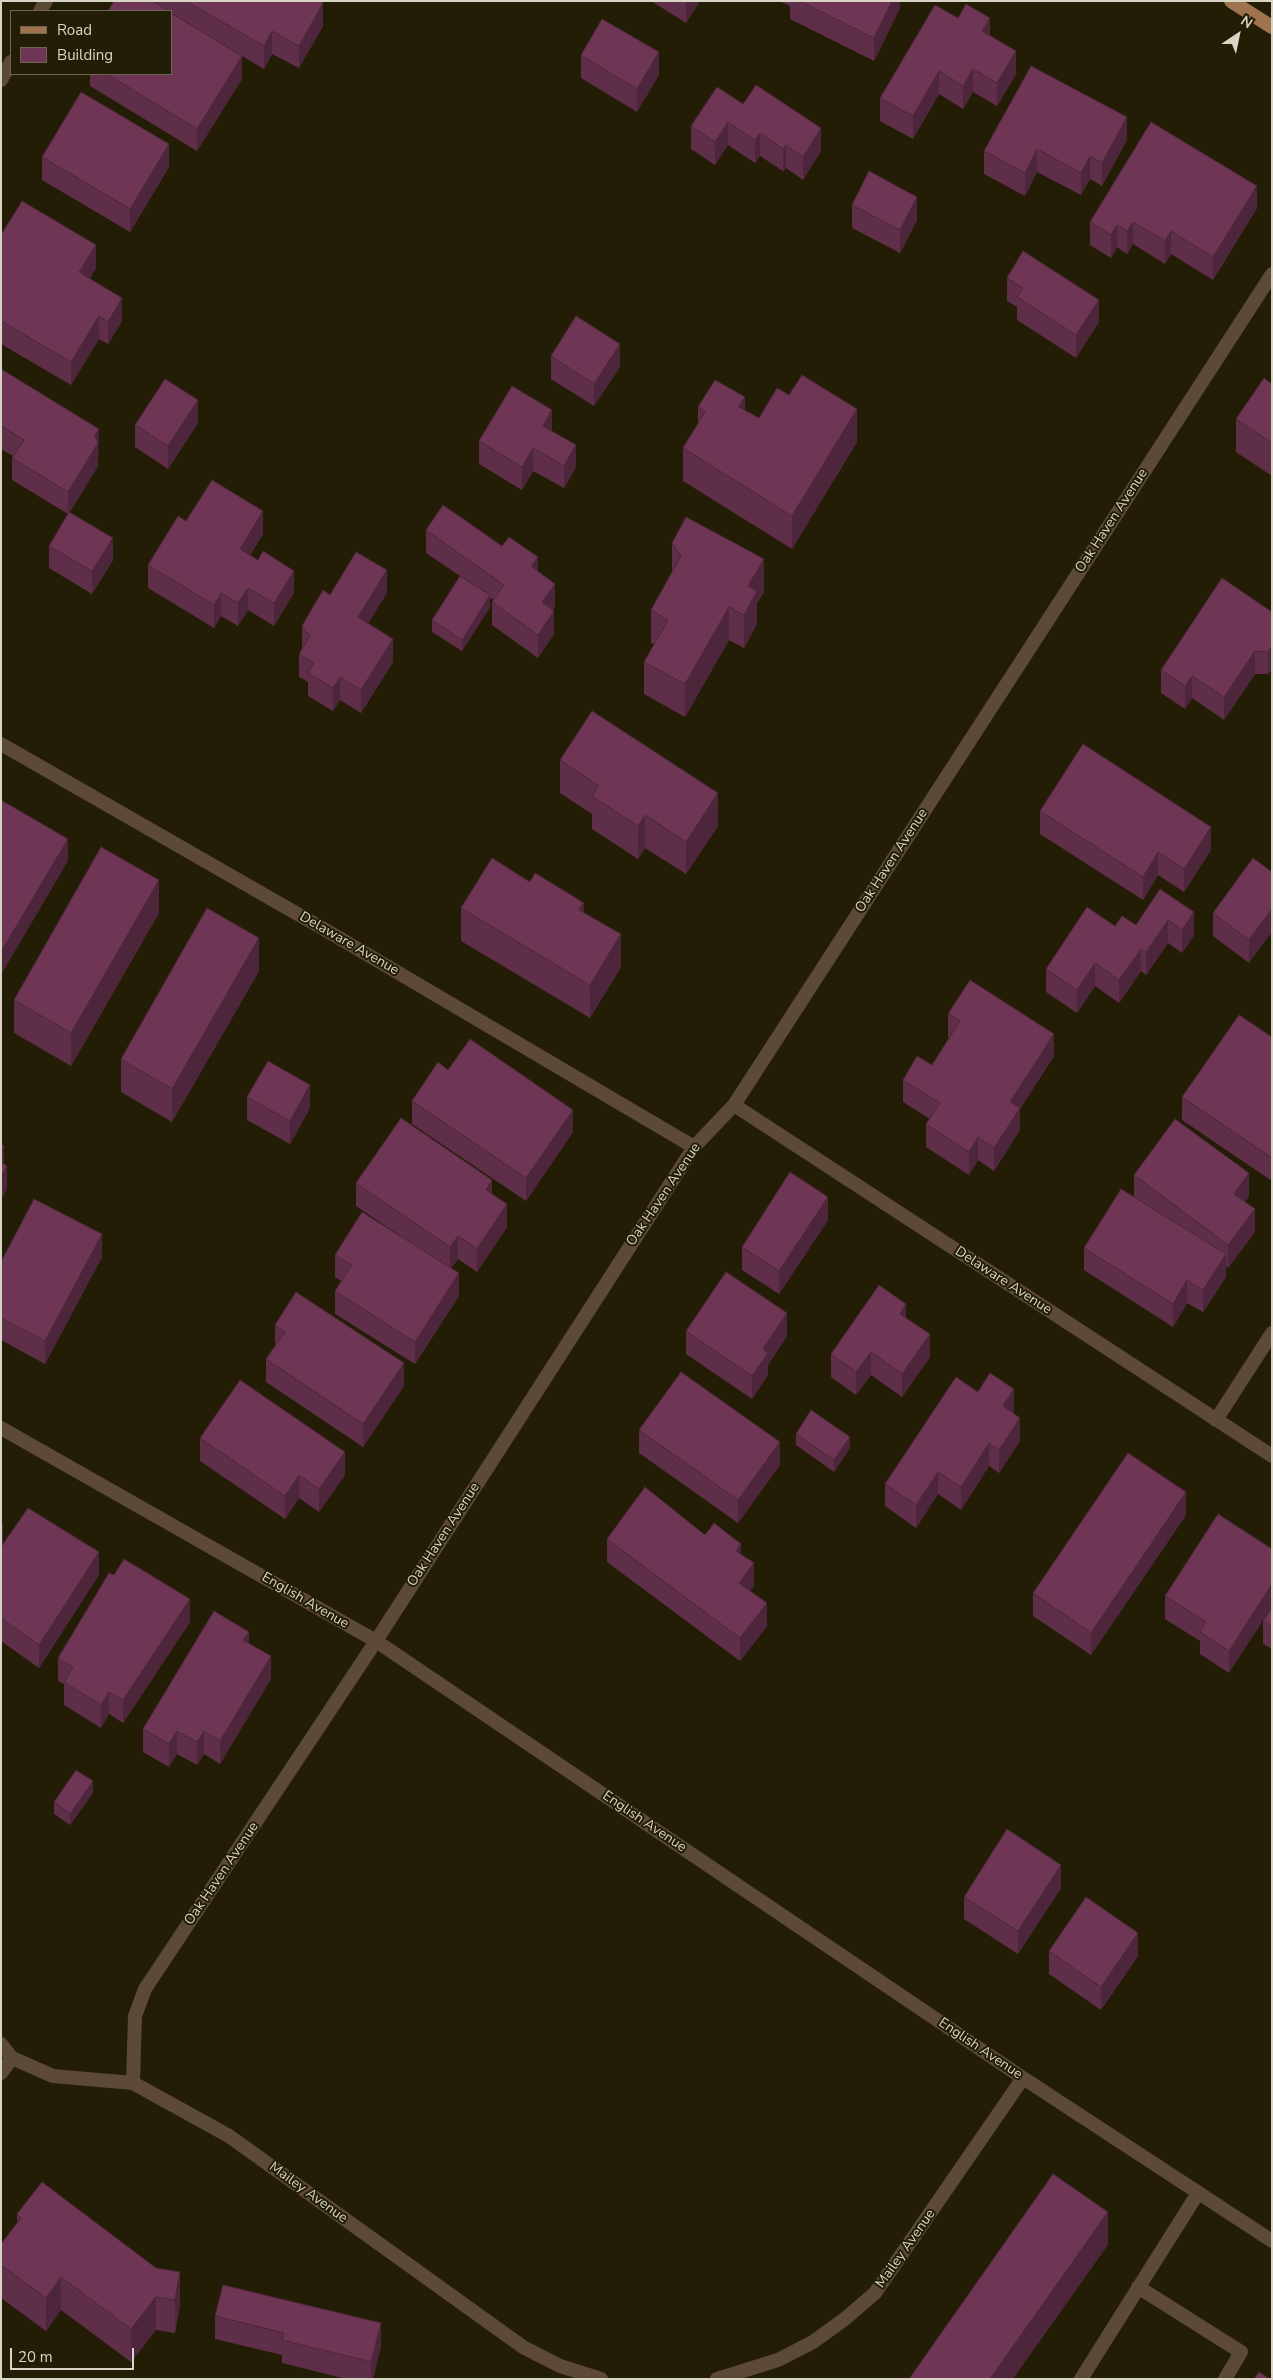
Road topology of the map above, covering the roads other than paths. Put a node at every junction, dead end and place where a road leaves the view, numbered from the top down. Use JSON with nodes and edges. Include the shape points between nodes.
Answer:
{"nodes":[{"id":1,"x":1231,"y":1,"type":"edge"},
{"id":2,"x":1272,"y":27,"type":"edge"},
{"id":3,"x":10,"y":64,"type":"edge"},
{"id":4,"x":1,"y":80,"type":"edge"},
{"id":5,"x":1272,"y":274,"type":"edge"},
{"id":6,"x":1,"y":744,"type":"edge"},
{"id":7,"x":734,"y":1105,"type":"junction"},
{"id":8,"x":694,"y":1147,"type":"junction"},
{"id":9,"x":1272,"y":1333,"type":"edge"},
{"id":10,"x":1216,"y":1420,"type":"junction"},
{"id":11,"x":1,"y":1428,"type":"edge"},
{"id":12,"x":1272,"y":1456,"type":"edge"},
{"id":13,"x":376,"y":1641,"type":"junction"},
{"id":14,"x":1,"y":2044,"type":"edge"},
{"id":15,"x":12,"y":2058,"type":"junction"},
{"id":16,"x":1,"y":2073,"type":"edge"},
{"id":17,"x":1023,"y":2078,"type":"junction"},
{"id":18,"x":133,"y":2083,"type":"junction"},
{"id":19,"x":1198,"y":2193,"type":"junction"},
{"id":20,"x":1272,"y":2242,"type":"edge"},
{"id":21,"x":1138,"y":2288,"type":"junction"},
{"id":22,"x":601,"y":2379,"type":"edge"},
{"id":23,"x":717,"y":2379,"type":"edge"},
{"id":24,"x":1081,"y":2379,"type":"edge"},
{"id":25,"x":1224,"y":2379,"type":"edge"}],
"edges":[{"from":1,"to":2,"type":"main road"},
{"from":3,"to":4,"type":"street"},
{"from":5,"to":7,"type":"street","name":"Oak Haven Avenue"},
{"from":6,"to":8,"type":"street","name":"Delaware Avenue","via":[[330,932]]},
{"from":7,"to":8,"type":"street","name":"Oak Haven Avenue"},
{"from":7,"to":10,"type":"street","name":"Delaware Avenue"},
{"from":8,"to":13,"type":"street","name":"Oak Haven Avenue"},
{"from":9,"to":10,"type":"street"},
{"from":10,"to":12,"type":"street","name":"Delaware Avenue"},
{"from":11,"to":13,"type":"street","name":"English Avenue"},
{"from":13,"to":17,"type":"street","name":"English Avenue"},
{"from":13,"to":18,"type":"street","name":"Oak Haven Avenue","via":[[145,1989],[134,2016]]},
{"from":14,"to":15,"type":"street","name":"Mailey Avenue"},
{"from":15,"to":16,"type":"street"},
{"from":15,"to":18,"type":"street","name":"Mailey Avenue","via":[[53,2076]]},
{"from":17,"to":19,"type":"street","name":"English Avenue"},
{"from":17,"to":23,"type":"street","name":"Mailey Avenue","via":[[875,2293],[846,2318],[804,2346],[778,2360]]},
{"from":18,"to":22,"type":"street","name":"Mailey Avenue","via":[[229,2136],[523,2347],[560,2366]]},
{"from":19,"to":20,"type":"street","name":"English Avenue"},
{"from":19,"to":21,"type":"street"},
{"from":21,"to":24,"type":"street"},
{"from":21,"to":25,"type":"street","via":[[1241,2352]]}]}
